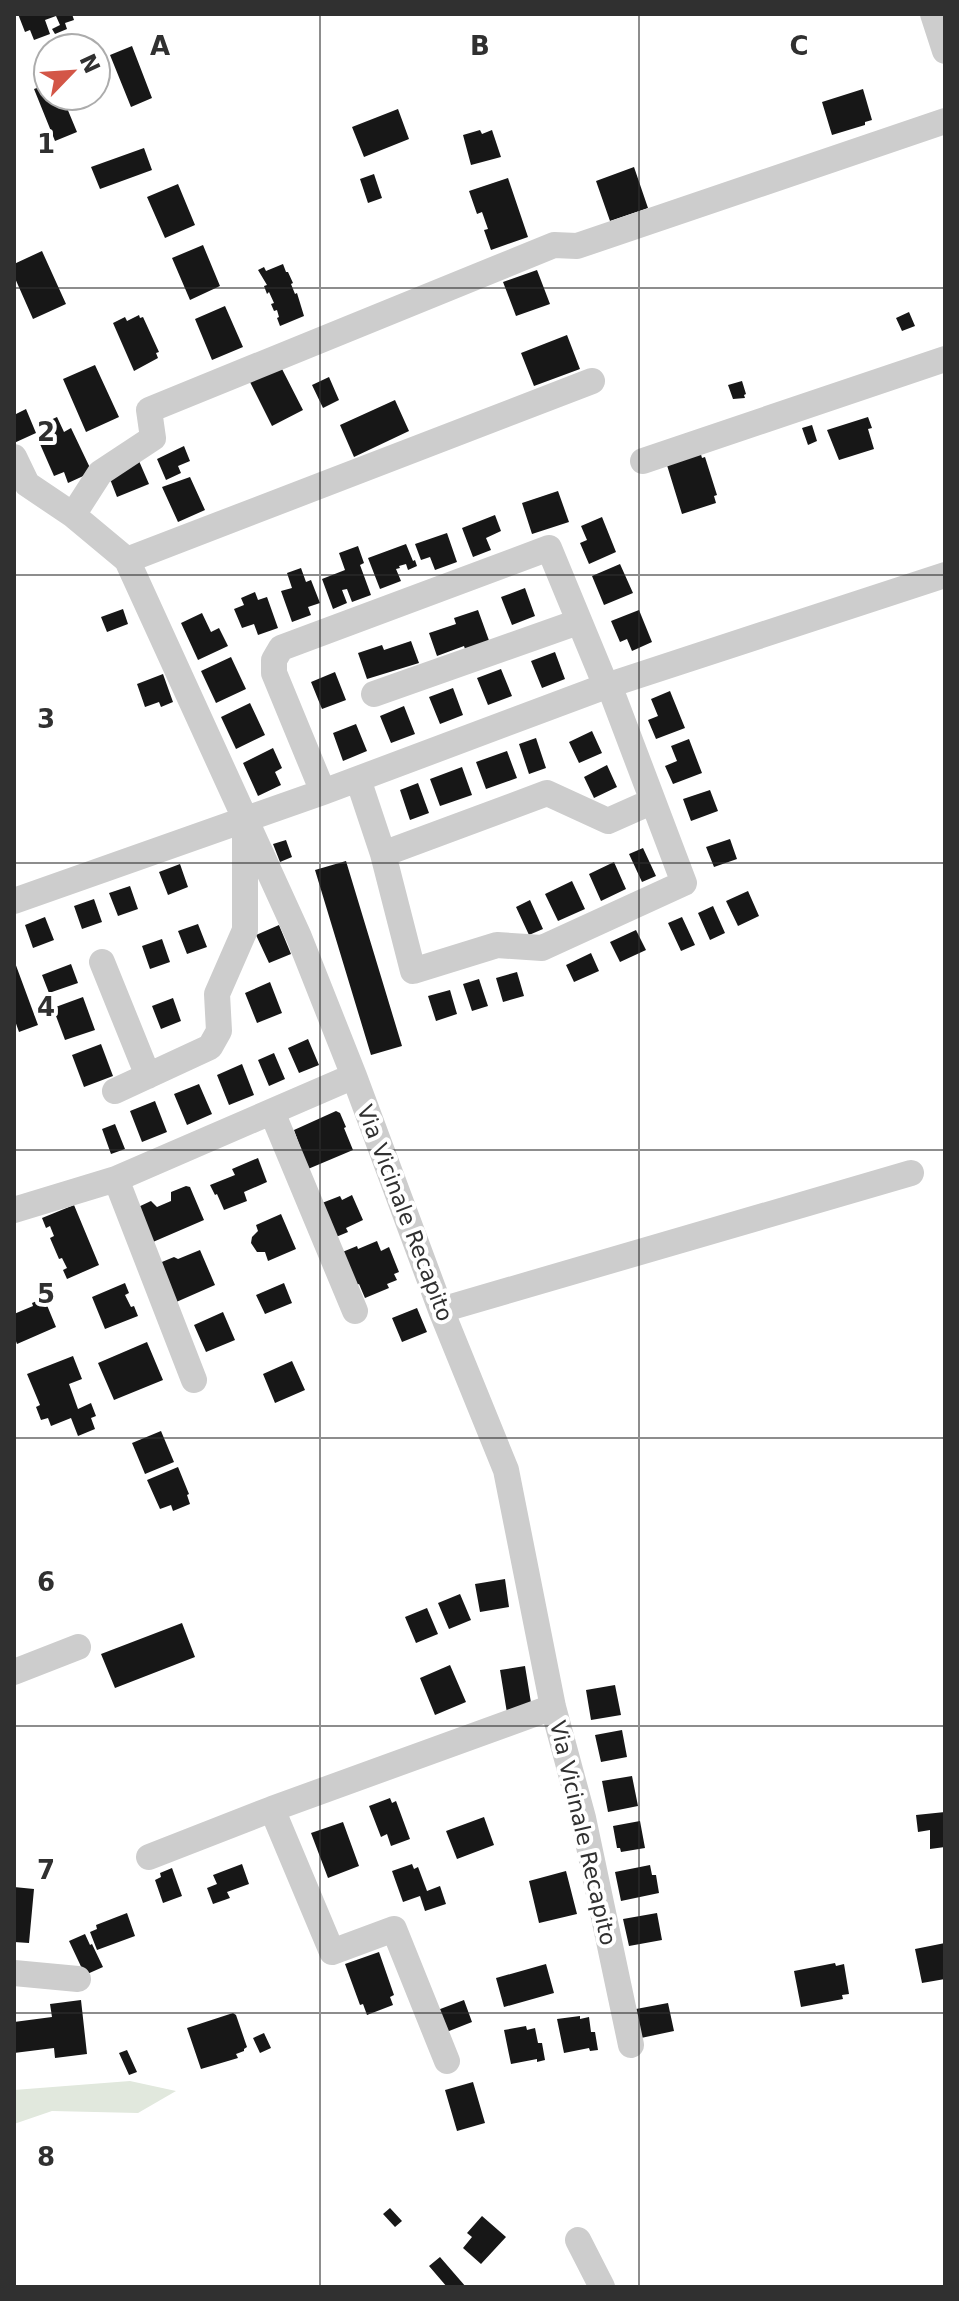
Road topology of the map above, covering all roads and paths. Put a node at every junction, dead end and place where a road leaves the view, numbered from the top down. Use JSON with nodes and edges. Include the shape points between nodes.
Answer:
{"nodes":[{"id":1,"x":933,"y":14,"type":"edge"},
{"id":2,"x":945,"y":51,"type":"edge"},
{"id":3,"x":945,"y":121,"type":"edge"},
{"id":4,"x":945,"y":359,"type":"edge"},
{"id":5,"x":592,"y":381,"type":"dead end"},
{"id":6,"x":14,"y":457,"type":"edge"},
{"id":7,"x":643,"y":461,"type":"dead end"},
{"id":8,"x":73,"y":515,"type":"junction"},
{"id":9,"x":127,"y":560,"type":"junction"},
{"id":10,"x":945,"y":575,"type":"edge"},
{"id":11,"x":578,"y":622,"type":"junction"},
{"id":12,"x":607,"y":686,"type":"junction"},
{"id":13,"x":374,"y":694,"type":"dead end"},
{"id":14,"x":358,"y":779,"type":"junction"},
{"id":15,"x":323,"y":792,"type":"junction"},
{"id":16,"x":653,"y":801,"type":"junction"},
{"id":17,"x":245,"y":819,"type":"junction"},
{"id":18,"x":383,"y":854,"type":"junction"},
{"id":19,"x":14,"y":901,"type":"edge"},
{"id":20,"x":102,"y":962,"type":"dead end"},
{"id":21,"x":148,"y":1076,"type":"junction"},
{"id":22,"x":354,"y":1076,"type":"junction"},
{"id":23,"x":115,"y":1091,"type":"dead end"},
{"id":24,"x":272,"y":1112,"type":"junction"},
{"id":25,"x":911,"y":1173,"type":"dead end"},
{"id":26,"x":116,"y":1179,"type":"junction"},
{"id":27,"x":14,"y":1210,"type":"edge"},
{"id":28,"x":441,"y":1310,"type":"junction"},
{"id":29,"x":355,"y":1311,"type":"dead end"},
{"id":30,"x":194,"y":1380,"type":"dead end"},
{"id":31,"x":78,"y":1647,"type":"dead end"},
{"id":32,"x":14,"y":1672,"type":"edge"},
{"id":33,"x":553,"y":1707,"type":"junction"},
{"id":34,"x":272,"y":1809,"type":"junction"},
{"id":35,"x":149,"y":1857,"type":"dead end"},
{"id":36,"x":14,"y":1973,"type":"edge"},
{"id":37,"x":78,"y":1979,"type":"dead end"},
{"id":38,"x":631,"y":2045,"type":"dead end"},
{"id":39,"x":447,"y":2061,"type":"dead end"},
{"id":40,"x":578,"y":2240,"type":"dead end"},
{"id":41,"x":602,"y":2287,"type":"edge"}],
"edges":[{"from":1,"to":2,"type":"street"},
{"from":3,"to":8,"type":"street","via":[[577,246],[554,245],[149,410],[153,438],[100,473]]},
{"from":4,"to":7,"type":"street"},
{"from":5,"to":9,"type":"street"},
{"from":6,"to":8,"type":"street","name":"Via Vicinale Recapito","via":[[27,484]]},
{"from":8,"to":9,"type":"street","name":"Via Vicinale Recapito"},
{"from":9,"to":17,"type":"street","name":"Via Vicinale Recapito"},
{"from":10,"to":12,"type":"street"},
{"from":11,"to":12,"type":"street"},
{"from":11,"to":13,"type":"street"},
{"from":11,"to":15,"type":"street","via":[[549,548],[281,648],[274,673]]},
{"from":12,"to":14,"type":"street"},
{"from":12,"to":16,"type":"street"},
{"from":14,"to":15,"type":"street"},
{"from":14,"to":18,"type":"street"},
{"from":15,"to":17,"type":"street"},
{"from":16,"to":18,"type":"street","via":[[608,821],[547,793]]},
{"from":16,"to":18,"type":"street","via":[[684,883],[542,948],[497,945],[413,971]]},
{"from":17,"to":19,"type":"street"},
{"from":17,"to":21,"type":"street","via":[[245,930],[217,994],[219,1031],[210,1047]]},
{"from":17,"to":22,"type":"street","name":"Via Vicinale Recapito"},
{"from":20,"to":21,"type":"street"},
{"from":21,"to":23,"type":"street"},
{"from":22,"to":24,"type":"street"},
{"from":22,"to":28,"type":"street","name":"Via Vicinale Recapito"},
{"from":24,"to":26,"type":"street"},
{"from":24,"to":29,"type":"street"},
{"from":25,"to":28,"type":"street"},
{"from":26,"to":27,"type":"street"},
{"from":26,"to":30,"type":"street"},
{"from":28,"to":33,"type":"street","name":"Via Vicinale Recapito","via":[[506,1470]]},
{"from":31,"to":32,"type":"street"},
{"from":33,"to":34,"type":"street"},
{"from":33,"to":38,"type":"street","name":"Via Vicinale Recapito","via":[[583,1818]]},
{"from":34,"to":35,"type":"street"},
{"from":34,"to":39,"type":"street","via":[[332,1952],[394,1929]]},
{"from":36,"to":37,"type":"street"},
{"from":40,"to":41,"type":"street"}]}
